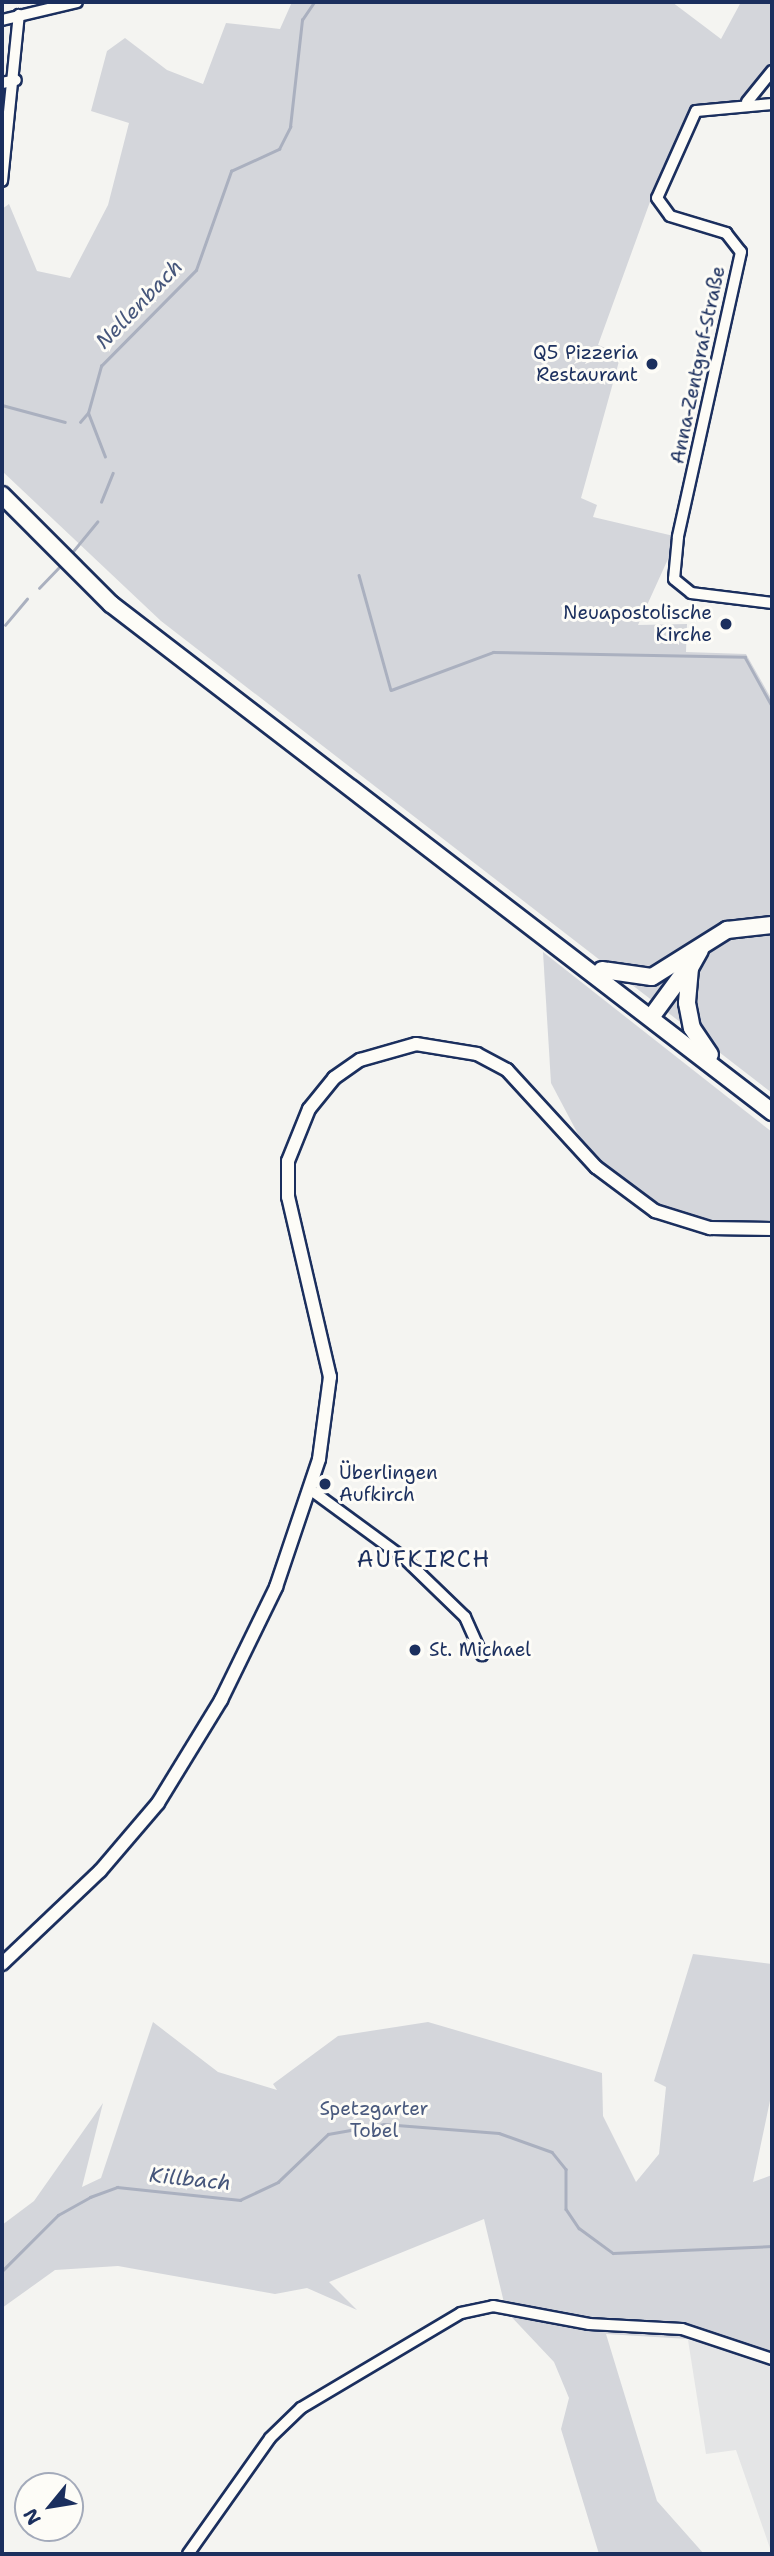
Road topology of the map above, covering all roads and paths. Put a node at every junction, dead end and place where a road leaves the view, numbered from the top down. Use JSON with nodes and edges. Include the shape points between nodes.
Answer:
{"nodes":[{"id":1,"x":77,"y":2,"type":"edge"},
{"id":2,"x":19,"y":15,"type":"junction"},
{"id":3,"x":2,"y":20,"type":"edge"},
{"id":4,"x":772,"y":71,"type":"edge"},
{"id":5,"x":16,"y":80,"type":"junction"},
{"id":6,"x":2,"y":83,"type":"edge"},
{"id":7,"x":747,"y":102,"type":"junction"},
{"id":8,"x":772,"y":104,"type":"edge"},
{"id":9,"x":2,"y":181,"type":"edge"},
{"id":10,"x":2,"y":495,"type":"edge"},
{"id":11,"x":772,"y":603,"type":"edge"},
{"id":12,"x":772,"y":925,"type":"edge"},
{"id":13,"x":577,"y":956,"type":"junction"},
{"id":14,"x":692,"y":956,"type":"junction"},
{"id":15,"x":649,"y":1014,"type":"junction"},
{"id":16,"x":724,"y":1074,"type":"junction"},
{"id":17,"x":772,"y":1112,"type":"edge"},
{"id":18,"x":772,"y":1229,"type":"edge"},
{"id":19,"x":311,"y":1490,"type":"junction"},
{"id":20,"x":482,"y":1655,"type":"dead end"},
{"id":21,"x":2,"y":1964,"type":"edge"},
{"id":22,"x":772,"y":2359,"type":"edge"},
{"id":23,"x":188,"y":2554,"type":"edge"}],
"edges":[{"from":1,"to":2,"type":"street"},
{"from":2,"to":3,"type":"street"},
{"from":2,"to":5,"type":"street"},
{"from":4,"to":7,"type":"street"},
{"from":5,"to":6,"type":"street"},
{"from":5,"to":9,"type":"street"},
{"from":7,"to":8,"type":"street"},
{"from":7,"to":11,"type":"street","name":"Anna-Zentgraf-Straße","via":[[696,111],[657,198],[670,216],[726,233],[741,252],[673,575],[691,593]]},
{"from":10,"to":13,"type":"main road","via":[[70,567],[232,700]]},
{"from":12,"to":14,"type":"main road","via":[[735,927]]},
{"from":13,"to":14,"type":"main road","via":[[630,979],[652,977]]},
{"from":13,"to":15,"type":"main road"},
{"from":14,"to":15,"type":"main road"},
{"from":14,"to":16,"type":"main road","via":[[689,1016]]},
{"from":15,"to":16,"type":"main road"},
{"from":16,"to":17,"type":"main road"},
{"from":18,"to":19,"type":"street","via":[[710,1228],[655,1211],[596,1167],[507,1070],[477,1054],[416,1044],[360,1060],[309,1109],[288,1161],[290,1209],[319,1308],[330,1377]]},
{"from":19,"to":20,"type":"street","via":[[413,1567],[465,1617]]},
{"from":19,"to":21,"type":"street","via":[[270,1600],[187,1759],[100,1871]]},
{"from":22,"to":23,"type":"street","via":[[682,2329],[589,2324],[493,2306],[461,2313],[301,2408],[270,2438]]}]}
